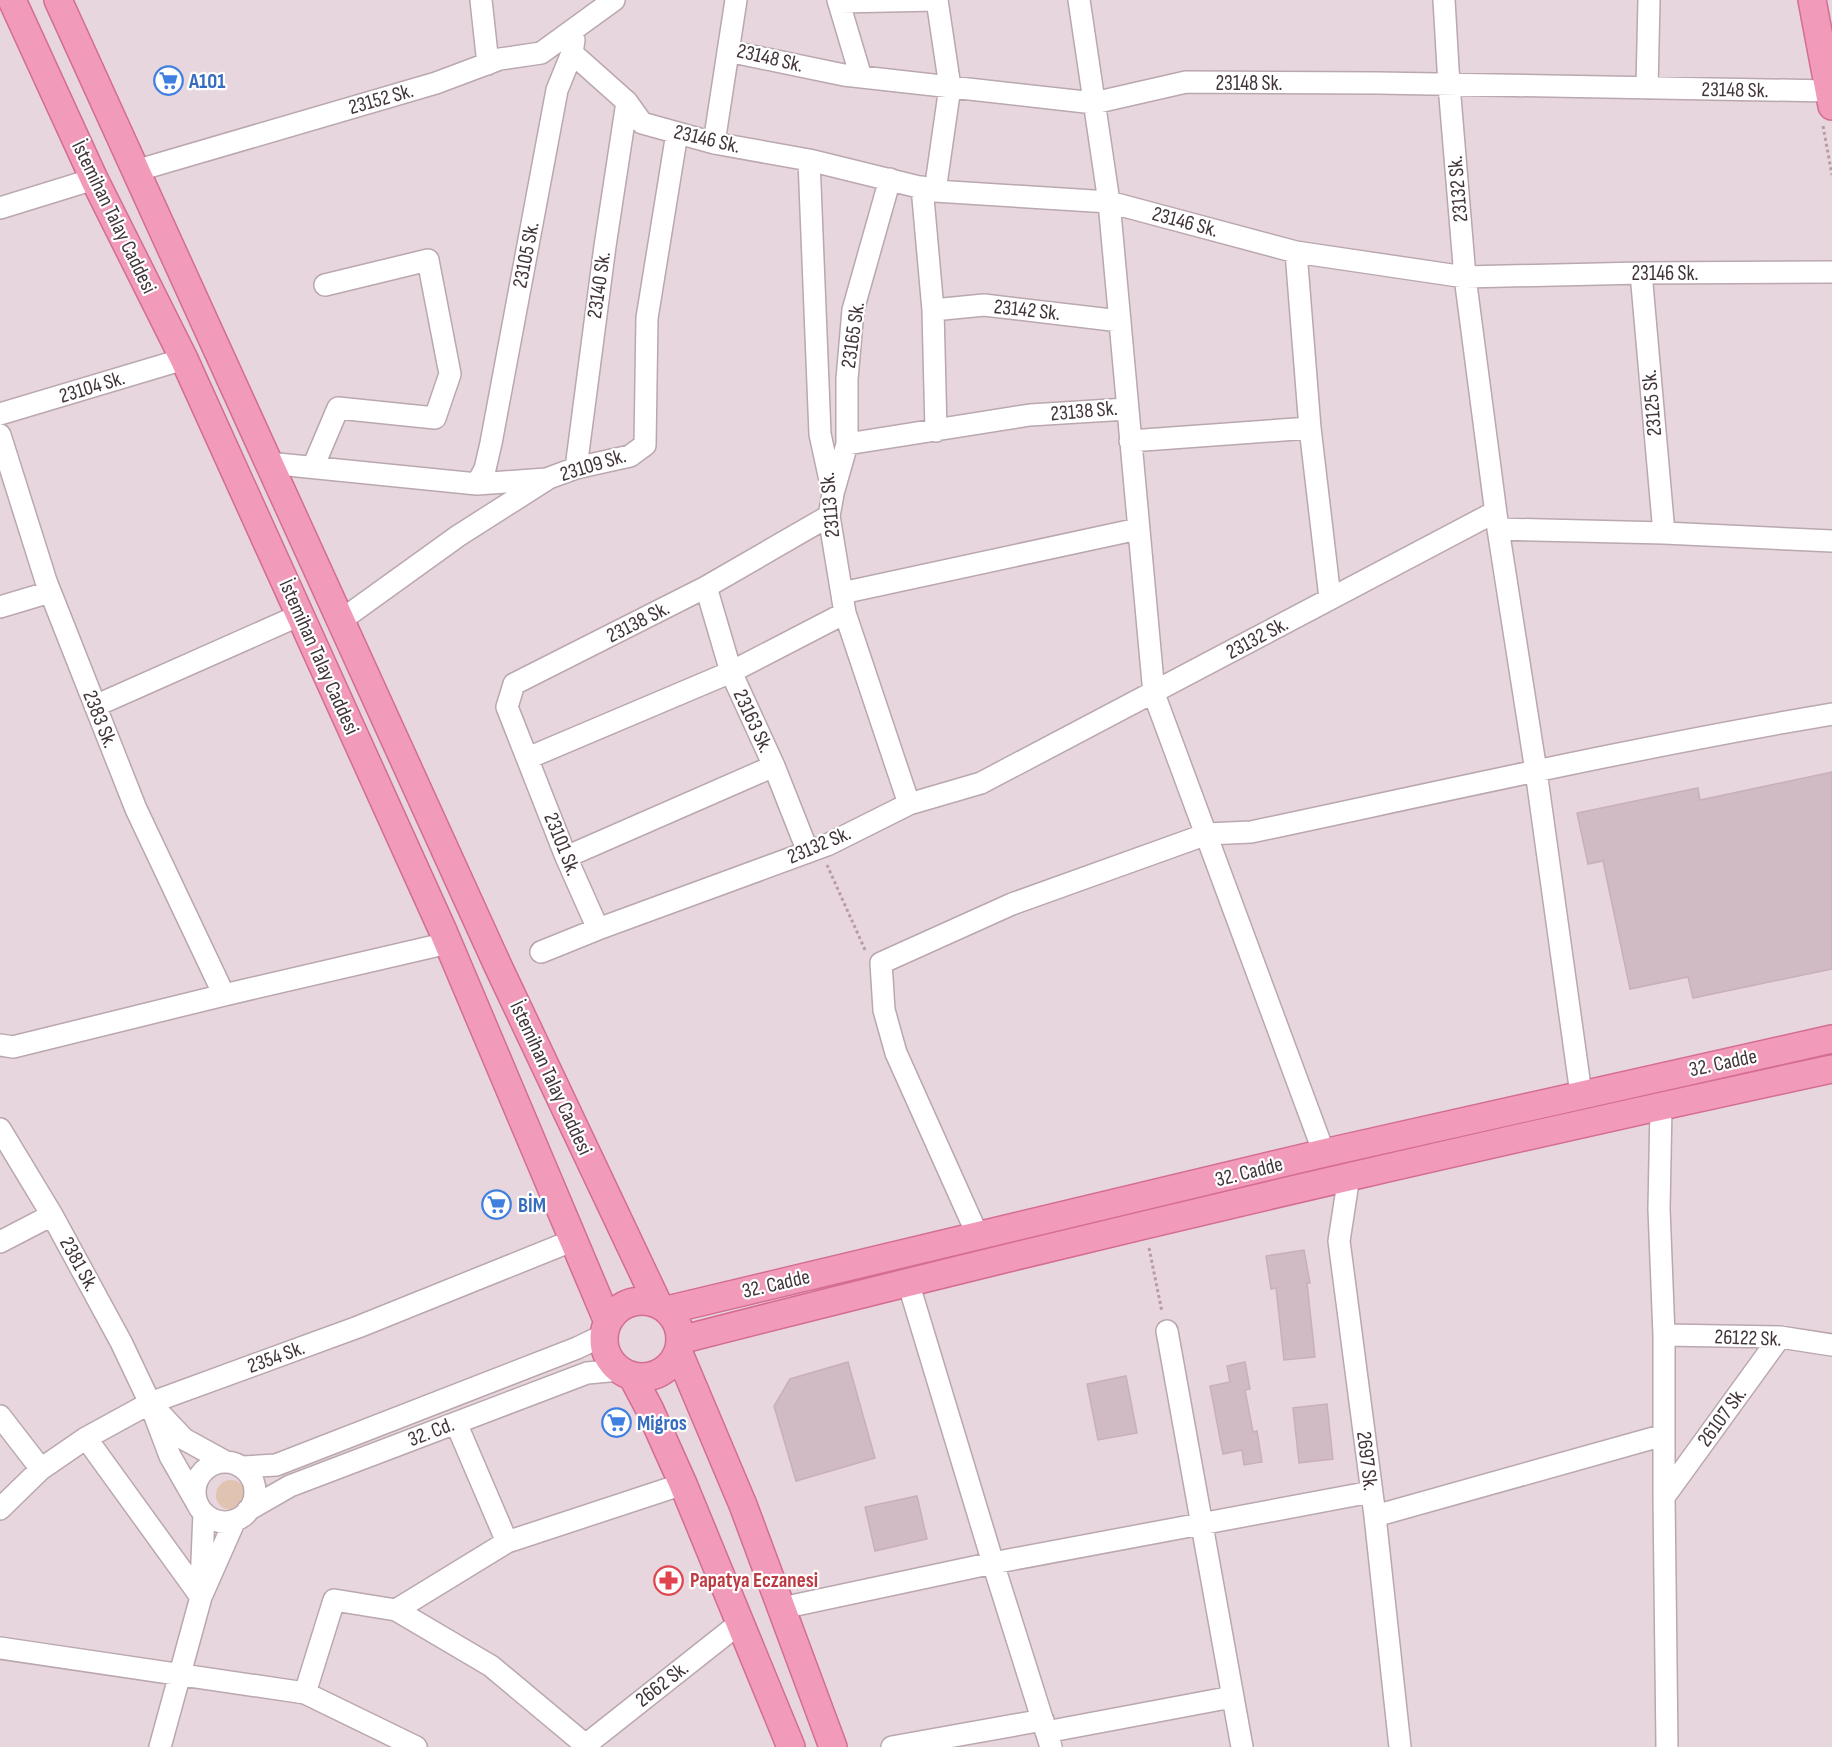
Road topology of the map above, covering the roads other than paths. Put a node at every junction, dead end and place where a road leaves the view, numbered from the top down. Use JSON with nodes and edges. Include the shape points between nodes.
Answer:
{"nodes":[{"id":1,"x":12,"y":0,"type":"edge"},
{"id":2,"x":58,"y":0,"type":"edge"},
{"id":3,"x":481,"y":0,"type":"edge"},
{"id":4,"x":614,"y":0,"type":"edge"},
{"id":5,"x":736,"y":0,"type":"edge"},
{"id":6,"x":937,"y":0,"type":"edge"},
{"id":7,"x":1079,"y":0,"type":"edge"},
{"id":8,"x":1444,"y":0,"type":"edge"},
{"id":9,"x":1648,"y":0,"type":"edge"},
{"id":10,"x":1812,"y":0,"type":"edge"},
{"id":11,"x":839,"y":1,"type":"edge"},
{"id":12,"x":576,"y":27,"type":"junction"},
{"id":13,"x":728,"y":51,"type":"junction"},
{"id":14,"x":572,"y":53,"type":"junction"},
{"id":15,"x":488,"y":64,"type":"junction"},
{"id":16,"x":861,"y":77,"type":"junction"},
{"id":17,"x":1449,"y":85,"type":"junction"},
{"id":18,"x":950,"y":87,"type":"junction"},
{"id":19,"x":1647,"y":88,"type":"junction"},
{"id":20,"x":1830,"y":99,"type":"edge"},
{"id":21,"x":627,"y":102,"type":"junction"},
{"id":22,"x":1094,"y":104,"type":"junction"},
{"id":23,"x":677,"y":133,"type":"junction"},
{"id":24,"x":714,"y":143,"type":"junction"},
{"id":25,"x":809,"y":160,"type":"junction"},
{"id":26,"x":135,"y":171,"type":"junction"},
{"id":27,"x":94,"y":179,"type":"junction"},
{"id":28,"x":890,"y":179,"type":"junction"},
{"id":29,"x":929,"y":189,"type":"junction"},
{"id":30,"x":1109,"y":202,"type":"junction"},
{"id":31,"x":0,"y":208,"type":"edge"},
{"id":32,"x":1296,"y":252,"type":"junction"},
{"id":33,"x":1832,"y":272,"type":"edge"},
{"id":34,"x":1641,"y":273,"type":"junction"},
{"id":35,"x":1466,"y":277,"type":"junction"},
{"id":36,"x":325,"y":285,"type":"dead end"},
{"id":37,"x":933,"y":310,"type":"junction"},
{"id":38,"x":1120,"y":321,"type":"junction"},
{"id":39,"x":184,"y":359,"type":"junction"},
{"id":40,"x":1127,"y":409,"type":"junction"},
{"id":41,"x":0,"y":414,"type":"edge"},
{"id":42,"x":1310,"y":428,"type":"junction"},
{"id":43,"x":936,"y":431,"type":"junction"},
{"id":44,"x":0,"y":435,"type":"edge"},
{"id":45,"x":1130,"y":441,"type":"junction"},
{"id":46,"x":848,"y":444,"type":"junction"},
{"id":47,"x":268,"y":463,"type":"junction"},
{"id":48,"x":313,"y":467,"type":"junction"},
{"id":49,"x":576,"y":468,"type":"junction"},
{"id":50,"x":549,"y":478,"type":"junction"},
{"id":51,"x":477,"y":484,"type":"junction"},
{"id":52,"x":833,"y":494,"type":"junction"},
{"id":53,"x":829,"y":516,"type":"junction"},
{"id":54,"x":1497,"y":520,"type":"junction"},
{"id":55,"x":1138,"y":529,"type":"junction"},
{"id":56,"x":1664,"y":533,"type":"junction"},
{"id":57,"x":1832,"y":541,"type":"edge"},
{"id":58,"x":706,"y":587,"type":"junction"},
{"id":59,"x":50,"y":592,"type":"junction"},
{"id":60,"x":1330,"y":598,"type":"junction"},
{"id":61,"x":843,"y":603,"type":"junction"},
{"id":62,"x":0,"y":607,"type":"edge"},
{"id":63,"x":300,"y":615,"type":"junction"},
{"id":64,"x":340,"y":621,"type":"junction"},
{"id":65,"x":731,"y":672,"type":"junction"},
{"id":66,"x":1154,"y":694,"type":"junction"},
{"id":67,"x":95,"y":706,"type":"junction"},
{"id":68,"x":1832,"y":714,"type":"edge"},
{"id":69,"x":528,"y":758,"type":"junction"},
{"id":70,"x":774,"y":766,"type":"junction"},
{"id":71,"x":1536,"y":771,"type":"junction"},
{"id":72,"x":909,"y":804,"type":"junction"},
{"id":73,"x":1207,"y":834,"type":"junction"},
{"id":74,"x":813,"y":849,"type":"junction"},
{"id":75,"x":566,"y":857,"type":"junction"},
{"id":76,"x":598,"y":929,"type":"junction"},
{"id":77,"x":448,"y":943,"type":"junction"},
{"id":78,"x":541,"y":952,"type":"dead end"},
{"id":79,"x":224,"y":995,"type":"junction"},
{"id":80,"x":1832,"y":1039,"type":"edge"},
{"id":81,"x":0,"y":1045,"type":"edge"},
{"id":82,"x":1832,"y":1069,"type":"edge"},
{"id":83,"x":1581,"y":1094,"type":"junction"},
{"id":84,"x":1661,"y":1107,"type":"junction"},
{"id":85,"x":3,"y":1140,"type":"edge"},
{"id":86,"x":1324,"y":1153,"type":"junction"},
{"id":87,"x":1349,"y":1176,"type":"junction"},
{"id":88,"x":52,"y":1215,"type":"junction"},
{"id":89,"x":978,"y":1236,"type":"junction"},
{"id":90,"x":574,"y":1240,"type":"junction"},
{"id":91,"x":0,"y":1242,"type":"edge"},
{"id":92,"x":909,"y":1281,"type":"junction"},
{"id":93,"x":662,"y":1307,"type":"junction"},
{"id":94,"x":606,"y":1329,"type":"junction"},
{"id":95,"x":1167,"y":1331,"type":"road end"},
{"id":96,"x":1664,"y":1335,"type":"junction"},
{"id":97,"x":1779,"y":1337,"type":"junction"},
{"id":98,"x":1832,"y":1345,"type":"edge"},
{"id":99,"x":679,"y":1346,"type":"junction"},
{"id":100,"x":626,"y":1373,"type":"junction"},
{"id":101,"x":150,"y":1402,"type":"junction"},
{"id":102,"x":0,"y":1416,"type":"edge"},
{"id":103,"x":456,"y":1423,"type":"junction"},
{"id":104,"x":1664,"y":1435,"type":"junction"},
{"id":105,"x":86,"y":1438,"type":"junction"},
{"id":106,"x":233,"y":1464,"type":"junction"},
{"id":107,"x":41,"y":1469,"type":"junction"},
{"id":108,"x":683,"y":1484,"type":"junction"},
{"id":109,"x":1371,"y":1492,"type":"junction"},
{"id":110,"x":1664,"y":1497,"type":"junction"},
{"id":111,"x":0,"y":1509,"type":"edge"},
{"id":112,"x":201,"y":1509,"type":"junction"},
{"id":113,"x":242,"y":1515,"type":"junction"},
{"id":114,"x":1375,"y":1516,"type":"junction"},
{"id":115,"x":1202,"y":1525,"type":"junction"},
{"id":116,"x":507,"y":1542,"type":"junction"},
{"id":117,"x":993,"y":1563,"type":"junction"},
{"id":118,"x":201,"y":1597,"type":"junction"},
{"id":119,"x":782,"y":1608,"type":"junction"},
{"id":120,"x":396,"y":1610,"type":"junction"},
{"id":121,"x":741,"y":1622,"type":"junction"},
{"id":122,"x":0,"y":1648,"type":"edge"},
{"id":123,"x":180,"y":1675,"type":"junction"},
{"id":124,"x":305,"y":1693,"type":"junction"},
{"id":125,"x":1232,"y":1697,"type":"junction"},
{"id":126,"x":1047,"y":1733,"type":"edge"},
{"id":127,"x":586,"y":1746,"type":"edge"},
{"id":128,"x":160,"y":1747,"type":"edge"},
{"id":129,"x":416,"y":1747,"type":"edge"},
{"id":130,"x":791,"y":1747,"type":"edge"},
{"id":131,"x":833,"y":1747,"type":"edge"},
{"id":132,"x":892,"y":1747,"type":"edge"},
{"id":133,"x":1242,"y":1747,"type":"edge"},
{"id":134,"x":1400,"y":1747,"type":"edge"},
{"id":135,"x":1667,"y":1747,"type":"edge"}],
"edges":[{"from":1,"to":27,"type":"main road","name":"İstemihan Talay Caddesi"},
{"from":2,"to":26,"type":"main road","name":"İstemihan Talay Caddesi"},
{"from":3,"to":15,"type":"street"},
{"from":4,"to":12,"type":"street","name":"23152 Sk."},
{"from":5,"to":13,"type":"street","name":"23148 Sk."},
{"from":6,"to":11,"type":"street"},
{"from":6,"to":18,"type":"street"},
{"from":7,"to":22,"type":"street","name":"23138 Sk."},
{"from":8,"to":17,"type":"street","name":"23132 Sk."},
{"from":9,"to":19,"type":"street"},
{"from":10,"to":20,"type":"main road"},
{"from":11,"to":16,"type":"street"},
{"from":12,"to":14,"type":"street","name":"23105 Sk."},
{"from":12,"to":15,"type":"street","name":"23152 Sk.","via":[[541,52]]},
{"from":13,"to":16,"type":"street","name":"23148 Sk."},
{"from":13,"to":24,"type":"street"},
{"from":14,"to":21,"type":"street","name":"23146 Sk."},
{"from":14,"to":51,"type":"street","name":"23105 Sk.","via":[[557,90],[491,443]]},
{"from":15,"to":26,"type":"street","name":"23152 Sk.","via":[[436,83]]},
{"from":16,"to":18,"type":"street","name":"23148 Sk."},
{"from":17,"to":19,"type":"street","name":"23148 Sk."},
{"from":17,"to":22,"type":"street","name":"23148 Sk.","via":[[1186,82]]},
{"from":17,"to":35,"type":"street","name":"23132 Sk."},
{"from":18,"to":22,"type":"street","name":"23148 Sk."},
{"from":18,"to":29,"type":"street"},
{"from":19,"to":20,"type":"street","name":"23148 Sk."},
{"from":21,"to":23,"type":"street","name":"23146 Sk.","via":[[642,123]]},
{"from":21,"to":49,"type":"street","name":"23140 Sk."},
{"from":22,"to":30,"type":"street","name":"23138 Sk."},
{"from":23,"to":24,"type":"street","name":"23146 Sk."},
{"from":23,"to":49,"type":"street","name":"23109 Sk.","via":[[647,318],[645,445],[630,456]]},
{"from":24,"to":25,"type":"street","name":"23146 Sk."},
{"from":25,"to":28,"type":"street","name":"23146 Sk."},
{"from":25,"to":52,"type":"street","name":"23113 Sk.","via":[[820,434]]},
{"from":26,"to":47,"type":"main road","name":"İstemihan Talay Caddesi"},
{"from":27,"to":31,"type":"street"},
{"from":27,"to":39,"type":"main road","name":"İstemihan Talay Caddesi"},
{"from":28,"to":29,"type":"street","name":"23146 Sk."},
{"from":28,"to":46,"type":"street","name":"23165 Sk.","via":[[853,310],[847,379]]},
{"from":29,"to":30,"type":"street","name":"23146 Sk."},
{"from":29,"to":37,"type":"street"},
{"from":30,"to":32,"type":"street","name":"23146 Sk."},
{"from":30,"to":38,"type":"street","name":"23138 Sk."},
{"from":32,"to":35,"type":"street","name":"23146 Sk."},
{"from":32,"to":42,"type":"street"},
{"from":33,"to":34,"type":"street","name":"23146 Sk."},
{"from":34,"to":35,"type":"street","name":"23146 Sk."},
{"from":34,"to":56,"type":"street","name":"23125 Sk."},
{"from":35,"to":54,"type":"street","name":"23132 Sk."},
{"from":36,"to":48,"type":"street","via":[[428,260],[450,374],[435,418],[338,408]]},
{"from":37,"to":38,"type":"street","name":"23142 Sk.","via":[[984,305]]},
{"from":37,"to":43,"type":"street"},
{"from":38,"to":40,"type":"street","name":"23138 Sk."},
{"from":39,"to":41,"type":"street","name":"23104 Sk."},
{"from":39,"to":63,"type":"main road","name":"İstemihan Talay Caddesi"},
{"from":40,"to":43,"type":"street","name":"23138 Sk.","via":[[1030,416]]},
{"from":40,"to":45,"type":"street"},
{"from":42,"to":45,"type":"street"},
{"from":42,"to":60,"type":"street"},
{"from":43,"to":46,"type":"street","name":"23138 Sk."},
{"from":44,"to":59,"type":"street","name":"2383 Sk."},
{"from":45,"to":55,"type":"street"},
{"from":46,"to":52,"type":"street","name":"23165 Sk."},
{"from":47,"to":48,"type":"street"},
{"from":47,"to":64,"type":"main road","name":"İstemihan Talay Caddesi"},
{"from":48,"to":51,"type":"street"},
{"from":49,"to":50,"type":"street","name":"23109 Sk."},
{"from":50,"to":51,"type":"street"},
{"from":50,"to":64,"type":"street","name":"23109 Sk.","via":[[458,536]]},
{"from":52,"to":53,"type":"street","name":"23113 Sk."},
{"from":53,"to":58,"type":"street","name":"23138 Sk."},
{"from":53,"to":61,"type":"street","name":"23113 Sk."},
{"from":54,"to":56,"type":"street"},
{"from":54,"to":60,"type":"street","name":"23132 Sk."},
{"from":54,"to":71,"type":"street"},
{"from":55,"to":61,"type":"street"},
{"from":55,"to":66,"type":"street"},
{"from":56,"to":57,"type":"street"},
{"from":58,"to":65,"type":"street","name":"23163 Sk."},
{"from":58,"to":69,"type":"street","name":"23138 Sk.","via":[[514,684],[507,707]]},
{"from":59,"to":62,"type":"street"},
{"from":59,"to":67,"type":"street","name":"2383 Sk."},
{"from":60,"to":66,"type":"street","name":"23132 Sk."},
{"from":61,"to":65,"type":"street"},
{"from":61,"to":72,"type":"street","name":"23113 Sk."},
{"from":63,"to":67,"type":"street"},
{"from":63,"to":77,"type":"main road","name":"İstemihan Talay Caddesi"},
{"from":64,"to":93,"type":"main road","name":"İstemihan Talay Caddesi","via":[[503,977]]},
{"from":65,"to":69,"type":"street"},
{"from":65,"to":70,"type":"street","name":"23163 Sk."},
{"from":66,"to":72,"type":"street","name":"23132 Sk.","via":[[981,783]]},
{"from":66,"to":73,"type":"street"},
{"from":67,"to":79,"type":"street","name":"2383 Sk.","via":[[136,809]]},
{"from":68,"to":71,"type":"street"},
{"from":69,"to":75,"type":"street","name":"23101 Sk."},
{"from":70,"to":74,"type":"street","name":"23163 Sk."},
{"from":70,"to":75,"type":"street"},
{"from":71,"to":73,"type":"street","via":[[1251,832]]},
{"from":71,"to":83,"type":"street"},
{"from":72,"to":74,"type":"street","name":"23132 Sk."},
{"from":73,"to":86,"type":"street"},
{"from":73,"to":89,"type":"street","via":[[1012,904],[881,963],[884,1010],[896,1053]]},
{"from":74,"to":76,"type":"street","name":"23132 Sk."},
{"from":75,"to":76,"type":"street","name":"23101 Sk."},
{"from":76,"to":78,"type":"street","name":"23132 Sk."},
{"from":77,"to":79,"type":"street"},
{"from":77,"to":90,"type":"main road","name":"İstemihan Talay Caddesi"},
{"from":79,"to":81,"type":"street","via":[[13,1047]]},
{"from":80,"to":83,"type":"main road","name":"32. Cadde"},
{"from":82,"to":84,"type":"main road","name":"32. Cadde"},
{"from":83,"to":86,"type":"main road","name":"32. Cadde"},
{"from":84,"to":87,"type":"main road","name":"32. Cadde"},
{"from":84,"to":96,"type":"street","via":[[1659,1209]]},
{"from":85,"to":88,"type":"street","name":"2381 Sk."},
{"from":86,"to":89,"type":"main road","name":"32. Cadde"},
{"from":87,"to":92,"type":"main road","name":"32. Cadde"},
{"from":87,"to":109,"type":"street","name":"2697 Sk.","via":[[1339,1241]]},
{"from":88,"to":91,"type":"street"},
{"from":88,"to":101,"type":"street","name":"2381 Sk."},
{"from":89,"to":93,"type":"main road","name":"32. Cadde"},
{"from":90,"to":94,"type":"main road","name":"İstemihan Talay Caddesi"},
{"from":90,"to":101,"type":"street","name":"2354 Sk.","via":[[358,1327]]},
{"from":92,"to":99,"type":"main road","name":"32. Cadde"},
{"from":92,"to":117,"type":"street"},
{"from":93,"to":94,"type":"main road","via":[[647,1301],[625,1305],[616,1311]]},
{"from":93,"to":99,"type":"main road","via":[[679,1329]]},
{"from":94,"to":100,"type":"main road","via":[[605,1348],[610,1360]]},
{"from":94,"to":106,"type":"street","name":"32. Cd.","via":[[577,1348],[276,1465]]},
{"from":95,"to":115,"type":"street"},
{"from":96,"to":97,"type":"street","name":"26122 Sk."},
{"from":96,"to":104,"type":"street"},
{"from":97,"to":98,"type":"street","name":"26122 Sk."},
{"from":97,"to":110,"type":"street","name":"26107 Sk."},
{"from":99,"to":100,"type":"main road","via":[[673,1361],[656,1375]]},
{"from":99,"to":119,"type":"main road"},
{"from":100,"to":103,"type":"street","name":"32. Cd.","via":[[587,1373]]},
{"from":100,"to":108,"type":"main road","via":[[649,1408]]},
{"from":101,"to":105,"type":"street","name":"2354 Sk."},
{"from":101,"to":106,"type":"street","via":[[184,1439]]},
{"from":101,"to":112,"type":"street","via":[[170,1456]]},
{"from":102,"to":107,"type":"street"},
{"from":103,"to":113,"type":"street","name":"32. Cd.","via":[[290,1486]]},
{"from":103,"to":116,"type":"street"},
{"from":104,"to":110,"type":"street"},
{"from":104,"to":114,"type":"street"},
{"from":105,"to":107,"type":"street","name":"2354 Sk."},
{"from":105,"to":118,"type":"street"},
{"from":106,"to":112,"type":"street","via":[[214,1463],[199,1476],[195,1496]]},
{"from":106,"to":113,"type":"street","via":[[249,1474],[255,1492],[253,1502]]},
{"from":107,"to":111,"type":"street","name":"2354 Sk."},
{"from":108,"to":116,"type":"street"},
{"from":108,"to":121,"type":"main road"},
{"from":109,"to":114,"type":"street","name":"2697 Sk."},
{"from":109,"to":115,"type":"street"},
{"from":110,"to":135,"type":"street"},
{"from":112,"to":113,"type":"street","via":[[222,1522]]},
{"from":112,"to":118,"type":"street"},
{"from":113,"to":118,"type":"street"},
{"from":114,"to":134,"type":"street","name":"2697 Sk."},
{"from":115,"to":117,"type":"street"},
{"from":115,"to":125,"type":"street"},
{"from":116,"to":120,"type":"street"},
{"from":117,"to":119,"type":"street"},
{"from":117,"to":126,"type":"street"},
{"from":118,"to":123,"type":"street"},
{"from":119,"to":131,"type":"main road"},
{"from":120,"to":124,"type":"street","via":[[334,1599]]},
{"from":120,"to":127,"type":"street","via":[[491,1666]]},
{"from":121,"to":127,"type":"street","name":"2662 Sk."},
{"from":121,"to":130,"type":"main road"},
{"from":122,"to":123,"type":"street"},
{"from":123,"to":124,"type":"street"},
{"from":123,"to":128,"type":"street"},
{"from":124,"to":129,"type":"street"},
{"from":125,"to":126,"type":"street"},
{"from":125,"to":133,"type":"street"},
{"from":126,"to":132,"type":"street"}]}
